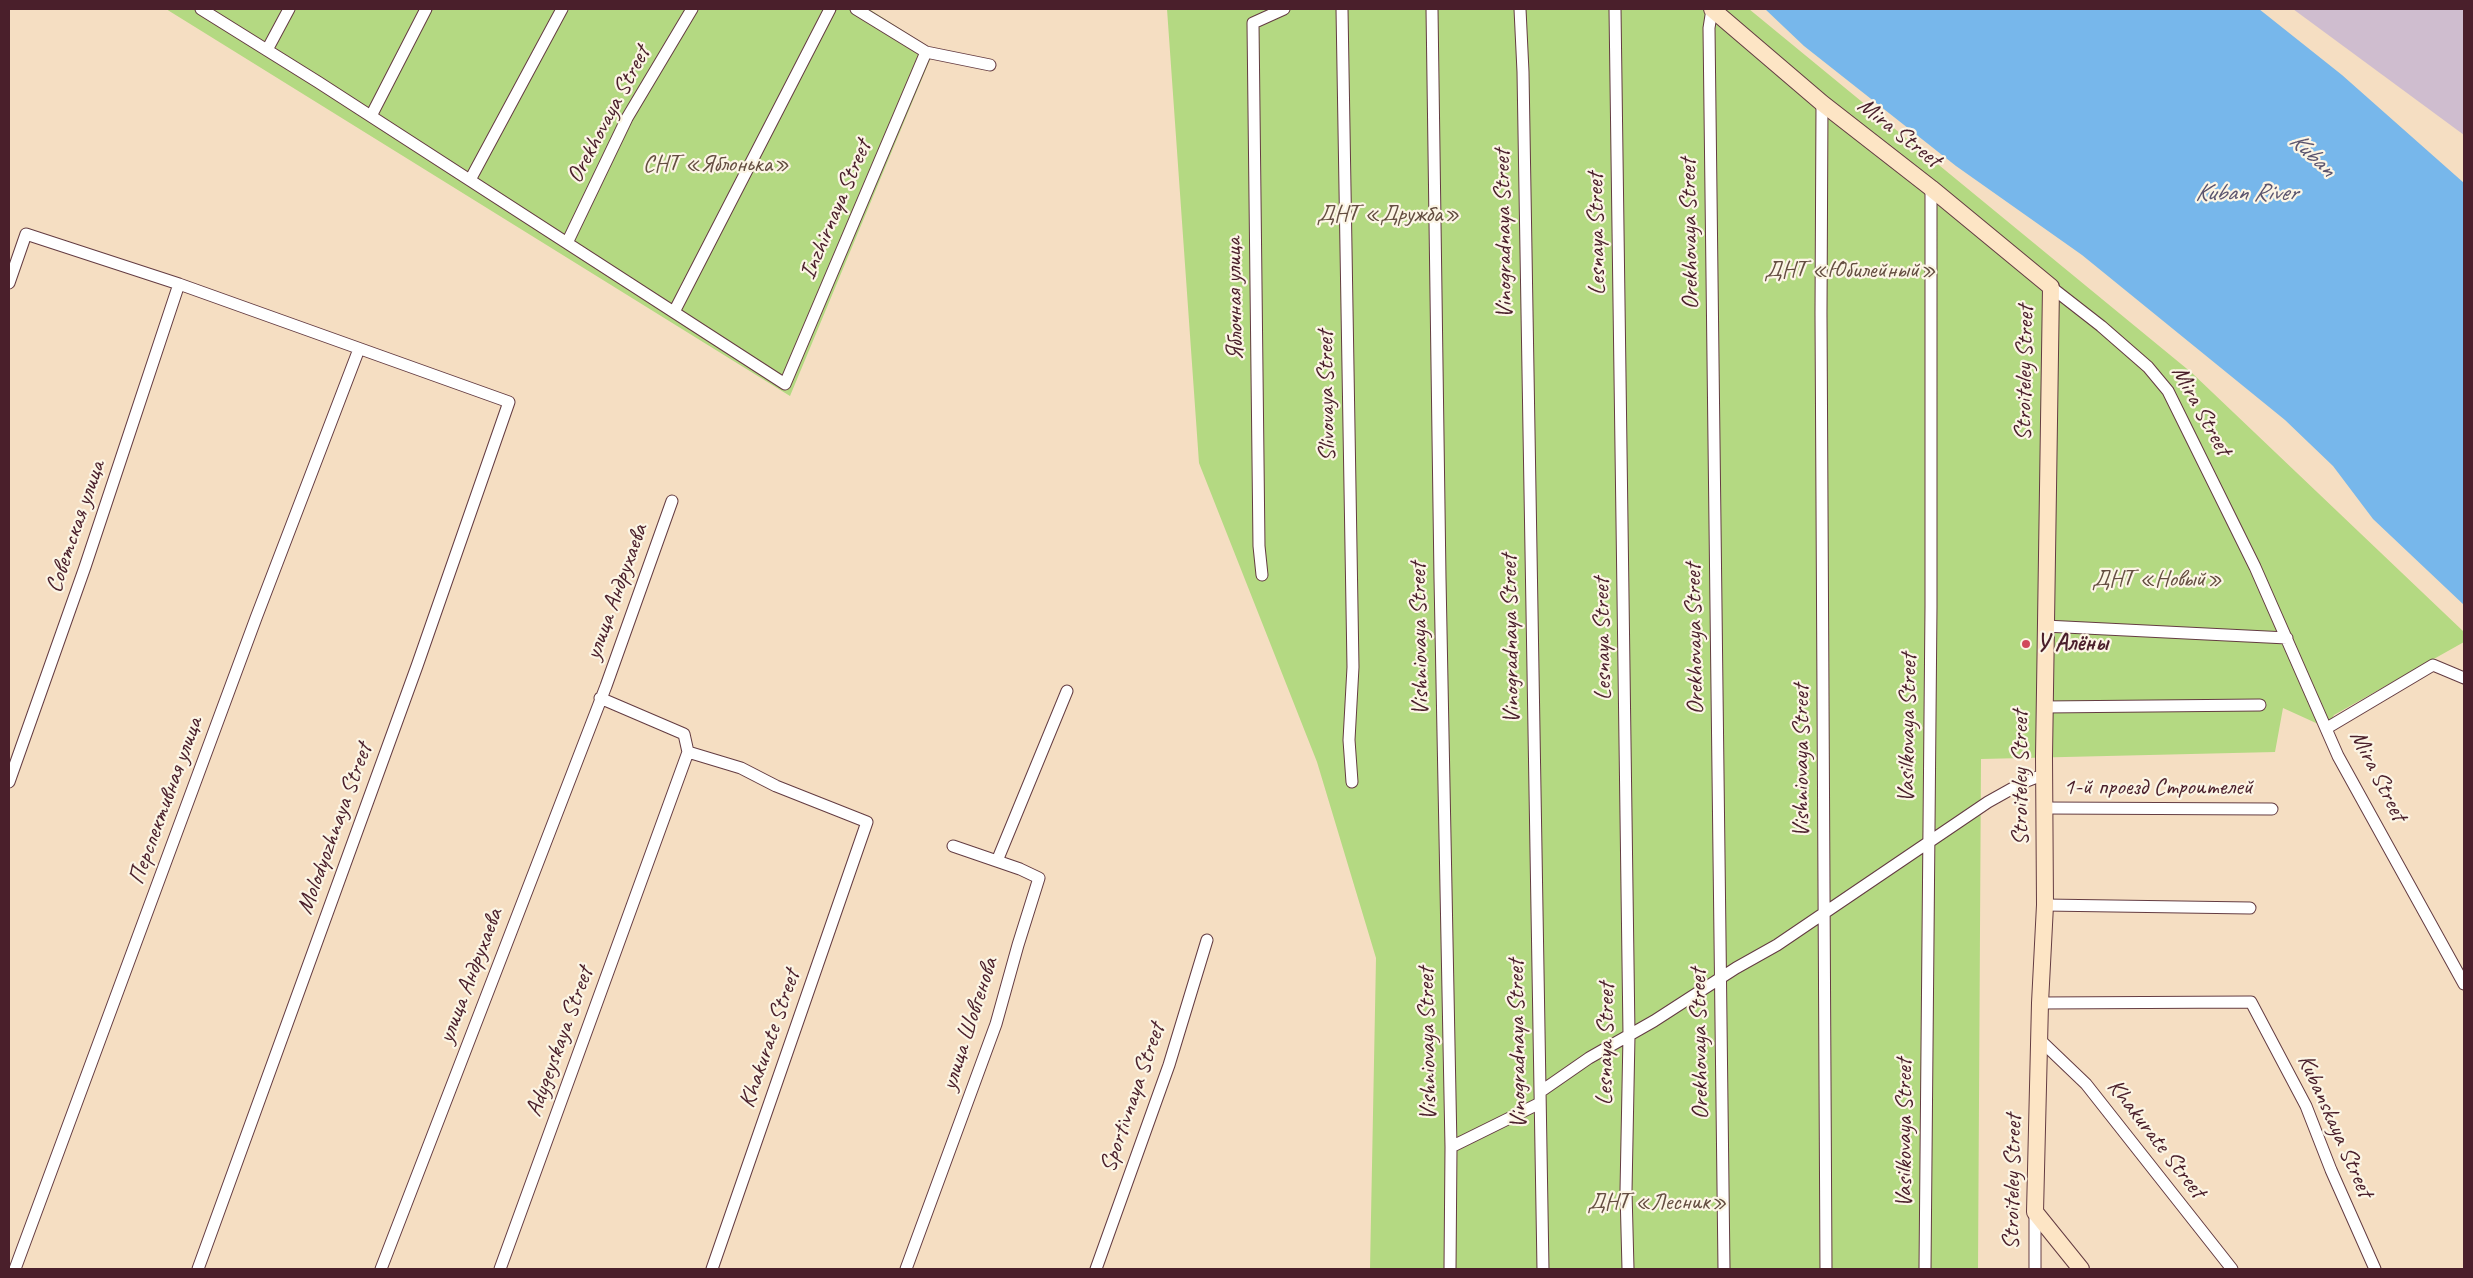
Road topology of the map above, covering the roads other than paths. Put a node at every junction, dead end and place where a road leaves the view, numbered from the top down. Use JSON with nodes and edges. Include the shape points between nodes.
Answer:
{"nodes":[{"id":1,"x":201,"y":9,"type":"edge"},
{"id":2,"x":288,"y":9,"type":"edge"},
{"id":3,"x":426,"y":9,"type":"edge"},
{"id":4,"x":562,"y":9,"type":"edge"},
{"id":5,"x":692,"y":9,"type":"edge"},
{"id":6,"x":830,"y":9,"type":"edge"},
{"id":7,"x":856,"y":9,"type":"edge"},
{"id":8,"x":1284,"y":9,"type":"edge"},
{"id":9,"x":1342,"y":9,"type":"edge"},
{"id":10,"x":1432,"y":9,"type":"edge"},
{"id":11,"x":1520,"y":9,"type":"edge"},
{"id":12,"x":1615,"y":9,"type":"edge"},
{"id":13,"x":1712,"y":9,"type":"edge"},
{"id":14,"x":267,"y":50,"type":"junction"},
{"id":15,"x":926,"y":52,"type":"junction"},
{"id":16,"x":990,"y":65,"type":"dead end"},
{"id":17,"x":1822,"y":103,"type":"junction"},
{"id":18,"x":372,"y":116,"type":"junction"},
{"id":19,"x":470,"y":180,"type":"junction"},
{"id":20,"x":1931,"y":188,"type":"junction"},
{"id":21,"x":567,"y":243,"type":"junction"},
{"id":22,"x":9,"y":283,"type":"edge"},
{"id":23,"x":179,"y":284,"type":"junction"},
{"id":24,"x":2051,"y":287,"type":"junction"},
{"id":25,"x":674,"y":312,"type":"junction"},
{"id":26,"x":360,"y":348,"type":"junction"},
{"id":27,"x":672,"y":501,"type":"dead end"},
{"id":28,"x":1262,"y":574,"type":"dead end"},
{"id":29,"x":2045,"y":626,"type":"junction"},
{"id":30,"x":2287,"y":638,"type":"junction"},
{"id":31,"x":2464,"y":678,"type":"edge"},
{"id":32,"x":1066,"y":691,"type":"dead end"},
{"id":33,"x":600,"y":698,"type":"junction"},
{"id":34,"x":2260,"y":705,"type":"dead end"},
{"id":35,"x":2044,"y":707,"type":"junction"},
{"id":36,"x":2327,"y":728,"type":"junction"},
{"id":37,"x":688,"y":752,"type":"junction"},
{"id":38,"x":2045,"y":774,"type":"junction"},
{"id":39,"x":9,"y":782,"type":"edge"},
{"id":40,"x":1352,"y":782,"type":"dead end"},
{"id":41,"x":2044,"y":808,"type":"junction"},
{"id":42,"x":2272,"y":809,"type":"dead end"},
{"id":43,"x":1928,"y":844,"type":"junction"},
{"id":44,"x":953,"y":846,"type":"dead end"},
{"id":45,"x":997,"y":861,"type":"junction"},
{"id":46,"x":2045,"y":905,"type":"junction"},
{"id":47,"x":2250,"y":908,"type":"dead end"},
{"id":48,"x":1824,"y":912,"type":"junction"},
{"id":49,"x":1207,"y":940,"type":"dead end"},
{"id":50,"x":1721,"y":979,"type":"junction"},
{"id":51,"x":2464,"y":984,"type":"edge"},
{"id":52,"x":2040,"y":1003,"type":"junction"},
{"id":53,"x":1629,"y":1035,"type":"junction"},
{"id":54,"x":2040,"y":1040,"type":"junction"},
{"id":55,"x":1540,"y":1098,"type":"junction"},
{"id":56,"x":1451,"y":1147,"type":"junction"},
{"id":57,"x":2035,"y":1212,"type":"junction"},
{"id":58,"x":15,"y":1269,"type":"edge"},
{"id":59,"x":198,"y":1269,"type":"edge"},
{"id":60,"x":381,"y":1269,"type":"edge"},
{"id":61,"x":500,"y":1269,"type":"edge"},
{"id":62,"x":712,"y":1269,"type":"edge"},
{"id":63,"x":906,"y":1269,"type":"edge"},
{"id":64,"x":1096,"y":1269,"type":"edge"},
{"id":65,"x":1450,"y":1269,"type":"edge"},
{"id":66,"x":1543,"y":1269,"type":"edge"},
{"id":67,"x":1628,"y":1269,"type":"edge"},
{"id":68,"x":1724,"y":1269,"type":"edge"},
{"id":69,"x":1826,"y":1269,"type":"edge"},
{"id":70,"x":1925,"y":1269,"type":"edge"},
{"id":71,"x":2035,"y":1269,"type":"edge"},
{"id":72,"x":2081,"y":1269,"type":"edge"},
{"id":73,"x":2232,"y":1269,"type":"edge"},
{"id":74,"x":2376,"y":1269,"type":"edge"}],
"edges":[{"from":1,"to":14,"type":"street"},
{"from":2,"to":14,"type":"street"},
{"from":3,"to":18,"type":"street"},
{"from":4,"to":19,"type":"street"},
{"from":5,"to":21,"type":"street","name":"Orekhovaya Street","via":[[627,118]]},
{"from":6,"to":25,"type":"street"},
{"from":7,"to":15,"type":"street"},
{"from":8,"to":28,"type":"street","name":"Яблочная улица","via":[[1253,23],[1259,546]]},
{"from":9,"to":40,"type":"street","name":"Slivovaya Street"},
{"from":10,"to":56,"type":"street","name":"Vishniovaya Street"},
{"from":11,"to":55,"type":"street","name":"Vinogradnaya Street"},
{"from":12,"to":53,"type":"street","name":"Lesnaya Street"},
{"from":13,"to":17,"type":"street","name":"Mira Street"},
{"from":13,"to":50,"type":"street","name":"Orekhovaya Street","via":[[1709,28]]},
{"from":14,"to":18,"type":"street"},
{"from":15,"to":16,"type":"street"},
{"from":15,"to":25,"type":"street","name":"Inzhirnaya Street","via":[[786,384]]},
{"from":17,"to":20,"type":"street","name":"Mira Street"},
{"from":17,"to":48,"type":"street","name":"Vishniovaya Street"},
{"from":18,"to":19,"type":"street"},
{"from":19,"to":21,"type":"street"},
{"from":20,"to":24,"type":"street","name":"Mira Street"},
{"from":20,"to":43,"type":"street","name":"Vasilkovaya Street","via":[[1933,312]]},
{"from":21,"to":25,"type":"street"},
{"from":22,"to":23,"type":"street","via":[[26,234]]},
{"from":23,"to":26,"type":"street"},
{"from":23,"to":39,"type":"street","name":"Советская улица"},
{"from":24,"to":29,"type":"street","name":"Stroiteley Street"},
{"from":24,"to":30,"type":"street","name":"Mira Street","via":[[2148,367],[2168,391]]},
{"from":26,"to":58,"type":"street","name":"Перспективная улица","via":[[256,618]]},
{"from":26,"to":59,"type":"street","name":"Molodyozhnaya Street","via":[[509,402],[417,666]]},
{"from":27,"to":33,"type":"street","name":"улица Андрухаева"},
{"from":29,"to":30,"type":"street"},
{"from":29,"to":35,"type":"street","name":"Stroiteley Street"},
{"from":30,"to":36,"type":"street","name":"Mira Street"},
{"from":31,"to":36,"type":"street","via":[[2433,665]]},
{"from":32,"to":45,"type":"street"},
{"from":33,"to":37,"type":"street","name":"улица Андрухаева","via":[[684,734]]},
{"from":33,"to":60,"type":"street","name":"улица Андрухаева"},
{"from":34,"to":35,"type":"street"},
{"from":35,"to":38,"type":"street","name":"Stroiteley Street"},
{"from":36,"to":51,"type":"street","name":"Mira Street","via":[[2338,756]]},
{"from":37,"to":61,"type":"street","name":"Adygeyskaya Street"},
{"from":37,"to":62,"type":"street","name":"Khakurate Street","via":[[741,768],[776,786],[867,822]]},
{"from":38,"to":41,"type":"street","name":"Stroiteley Street"},
{"from":38,"to":43,"type":"street","via":[[1988,802]]},
{"from":41,"to":42,"type":"street","name":"1-й проезд Строителей"},
{"from":41,"to":46,"type":"street","name":"Stroiteley Street"},
{"from":43,"to":48,"type":"street"},
{"from":43,"to":70,"type":"street","name":"Vasilkovaya Street"},
{"from":44,"to":45,"type":"street","name":"улица Шовгенова"},
{"from":45,"to":63,"type":"street","name":"улица Шовгенова","via":[[1039,878],[996,1024]]},
{"from":46,"to":47,"type":"street"},
{"from":46,"to":52,"type":"street","name":"Stroiteley Street"},
{"from":48,"to":50,"type":"street"},
{"from":48,"to":69,"type":"street","name":"Vishniovaya Street"},
{"from":49,"to":64,"type":"street","name":"Sportivnaya Street","via":[[1169,1065]]},
{"from":50,"to":53,"type":"street"},
{"from":50,"to":68,"type":"street","name":"Orekhovaya Street"},
{"from":52,"to":54,"type":"street","name":"Stroiteley Street"},
{"from":52,"to":74,"type":"street","name":"Kubanskaya Street","via":[[2251,1002],[2306,1106]]},
{"from":53,"to":55,"type":"street","via":[[1589,1058]]},
{"from":53,"to":67,"type":"street","name":"Lesnaya Street"},
{"from":54,"to":57,"type":"street","name":"Stroiteley Street"},
{"from":54,"to":73,"type":"street","name":"Khakurate Street","via":[[2086,1084]]},
{"from":55,"to":56,"type":"street"},
{"from":55,"to":66,"type":"street","name":"Vinogradnaya Street"},
{"from":56,"to":65,"type":"street","name":"Vishniovaya Street"},
{"from":57,"to":71,"type":"street","name":"Stroiteley Street"},
{"from":57,"to":72,"type":"street"}]}
